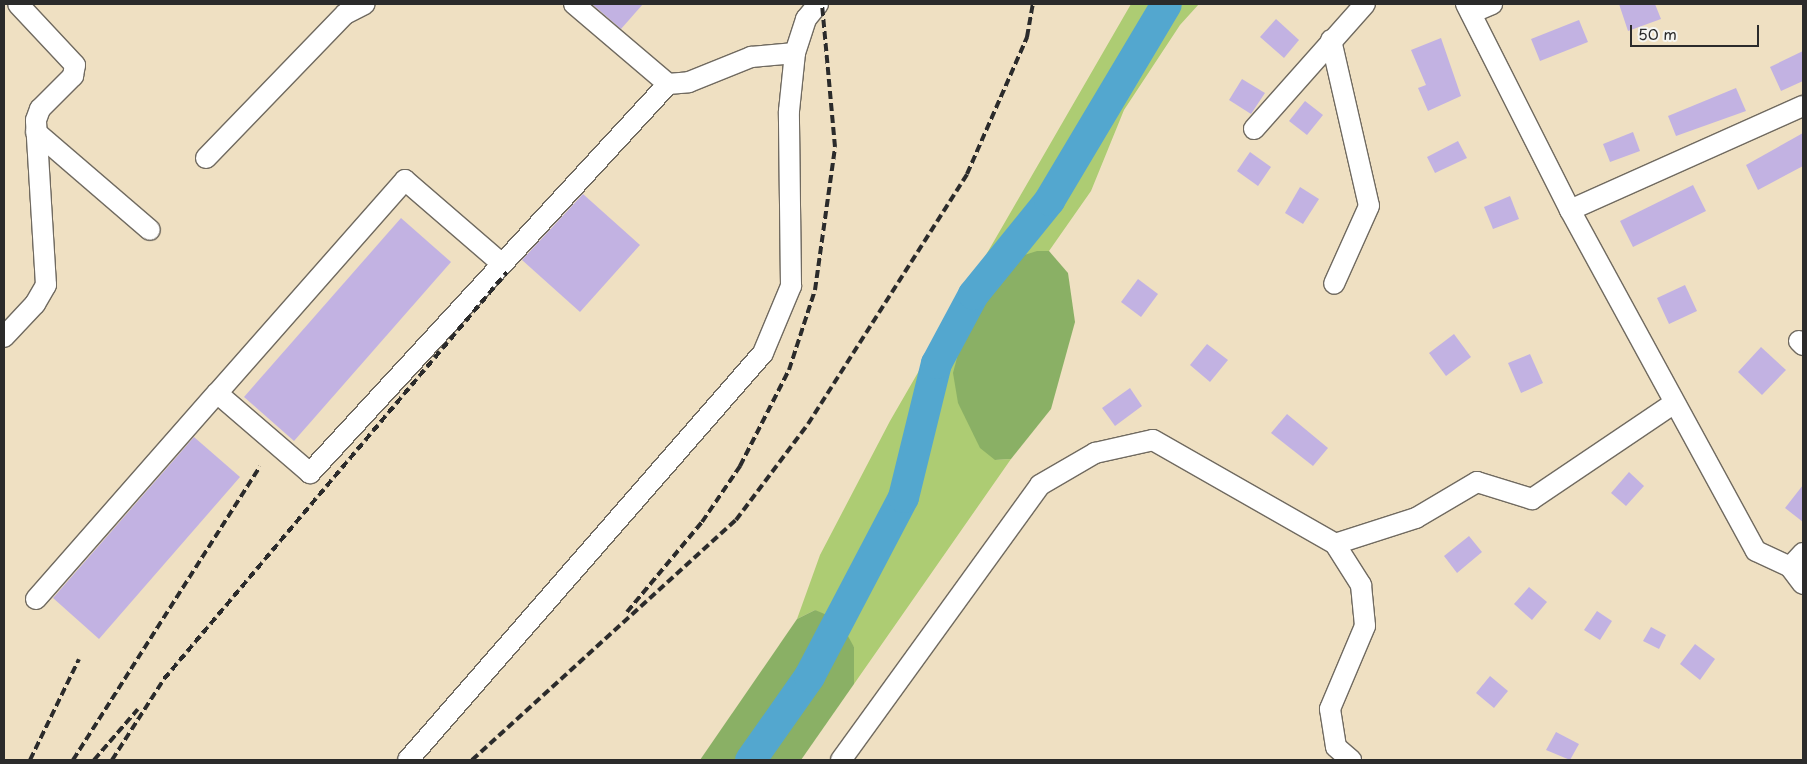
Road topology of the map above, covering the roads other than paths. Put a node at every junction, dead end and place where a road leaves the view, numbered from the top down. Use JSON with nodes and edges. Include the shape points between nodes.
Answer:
{"nodes":[{"id":1,"x":18,"y":4,"type":"edge"},
{"id":2,"x":364,"y":4,"type":"edge"},
{"id":3,"x":574,"y":4,"type":"edge"},
{"id":4,"x":818,"y":4,"type":"edge"},
{"id":5,"x":1365,"y":4,"type":"edge"},
{"id":6,"x":1492,"y":4,"type":"edge"},
{"id":7,"x":1469,"y":8,"type":"edge"},
{"id":8,"x":1331,"y":40,"type":"junction"},
{"id":9,"x":795,"y":54,"type":"junction"},
{"id":10,"x":668,"y":84,"type":"junction"},
{"id":11,"x":1803,"y":106,"type":"edge"},
{"id":12,"x":1254,"y":129,"type":"dead end"},
{"id":13,"x":36,"y":132,"type":"junction"},
{"id":14,"x":206,"y":158,"type":"dead end"},
{"id":15,"x":1570,"y":210,"type":"junction"},
{"id":16,"x":150,"y":230,"type":"dead end"},
{"id":17,"x":501,"y":263,"type":"junction"},
{"id":18,"x":1334,"y":284,"type":"dead end"},
{"id":19,"x":4,"y":337,"type":"edge"},
{"id":20,"x":217,"y":393,"type":"junction"},
{"id":21,"x":1672,"y":404,"type":"junction"},
{"id":22,"x":1335,"y":544,"type":"junction"},
{"id":23,"x":1796,"y":560,"type":"edge"},
{"id":24,"x":1803,"y":584,"type":"edge"},
{"id":25,"x":36,"y":599,"type":"dead end"},
{"id":26,"x":408,"y":760,"type":"edge"},
{"id":27,"x":841,"y":760,"type":"edge"},
{"id":28,"x":1351,"y":760,"type":"edge"}],
"edges":[{"from":1,"to":13,"type":"street","via":[[75,65],[72,76],[40,109]]},
{"from":2,"to":14,"type":"street","via":[[345,14]]},
{"from":3,"to":10,"type":"street"},
{"from":4,"to":9,"type":"street","via":[[806,19]]},
{"from":5,"to":8,"type":"street"},
{"from":6,"to":7,"type":"street"},
{"from":7,"to":15,"type":"street"},
{"from":8,"to":12,"type":"street"},
{"from":8,"to":18,"type":"street","via":[[1368,206]]},
{"from":9,"to":10,"type":"street","via":[[751,56],[689,82]]},
{"from":9,"to":26,"type":"street","via":[[789,111],[791,286],[763,353]]},
{"from":10,"to":17,"type":"street"},
{"from":11,"to":15,"type":"street"},
{"from":13,"to":16,"type":"street"},
{"from":13,"to":19,"type":"street","via":[[46,285],[35,304]]},
{"from":15,"to":21,"type":"street"},
{"from":17,"to":20,"type":"street","via":[[310,473]]},
{"from":17,"to":20,"type":"street","via":[[405,180]]},
{"from":20,"to":25,"type":"street"},
{"from":21,"to":22,"type":"street","via":[[1532,499],[1477,482],[1416,518]]},
{"from":21,"to":23,"type":"street","via":[[1756,551]]},
{"from":22,"to":27,"type":"street","via":[[1153,440],[1095,453],[1040,486]]},
{"from":22,"to":28,"type":"street","via":[[1361,585],[1365,626],[1330,709],[1336,747]]},
{"from":23,"to":24,"type":"street"}]}
